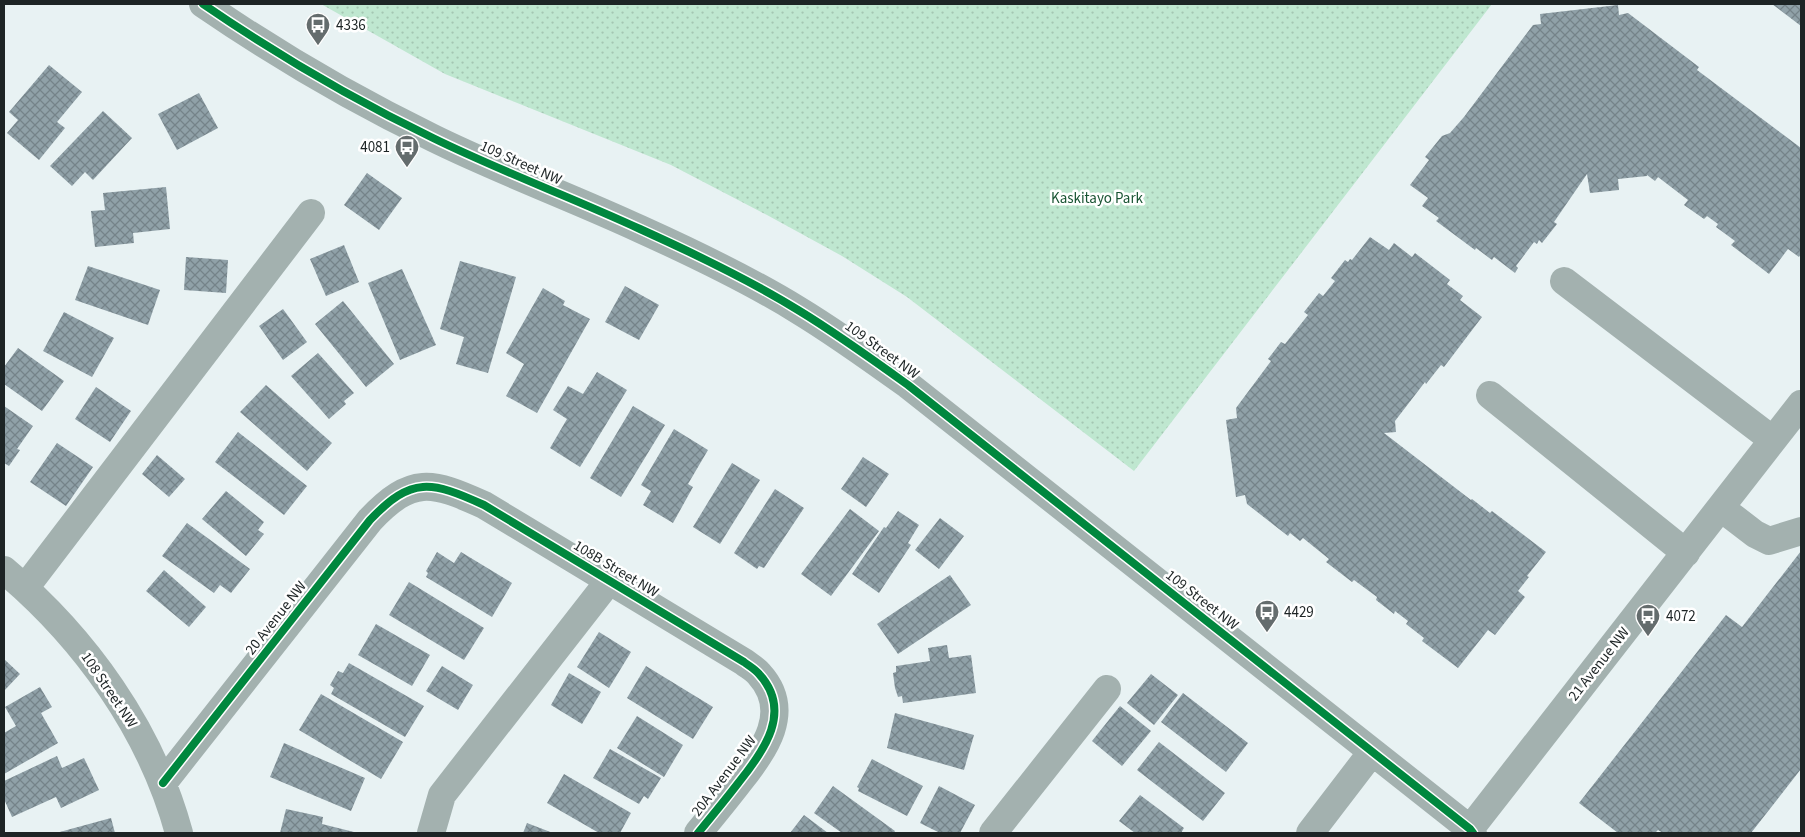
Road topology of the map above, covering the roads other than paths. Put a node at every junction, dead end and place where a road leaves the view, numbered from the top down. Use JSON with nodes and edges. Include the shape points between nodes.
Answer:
{"nodes":[{"id":1,"x":203,"y":4,"type":"edge"},
{"id":2,"x":311,"y":213,"type":"dead end"},
{"id":3,"x":1564,"y":281,"type":"dead end"},
{"id":4,"x":1490,"y":395,"type":"dead end"},
{"id":5,"x":1801,"y":404,"type":"edge"},
{"id":6,"x":1773,"y":440,"type":"junction"},
{"id":7,"x":422,"y":486,"type":"joint"},
{"id":8,"x":1721,"y":508,"type":"junction"},
{"id":9,"x":1801,"y":531,"type":"edge"},
{"id":10,"x":1686,"y":553,"type":"junction"},
{"id":11,"x":4,"y":570,"type":"edge"},
{"id":12,"x":609,"y":581,"type":"junction"},
{"id":13,"x":25,"y":588,"type":"junction"},
{"id":14,"x":1107,"y":689,"type":"dead end"},
{"id":15,"x":775,"y":706,"type":"joint"},
{"id":16,"x":1372,"y":752,"type":"junction"},
{"id":17,"x":163,"y":783,"type":"junction"},
{"id":18,"x":1478,"y":832,"type":"edge"},
{"id":19,"x":180,"y":833,"type":"edge"},
{"id":20,"x":431,"y":833,"type":"edge"},
{"id":21,"x":698,"y":833,"type":"edge"},
{"id":22,"x":993,"y":833,"type":"edge"},
{"id":23,"x":1310,"y":833,"type":"edge"}],
"edges":[{"from":1,"to":16,"type":"street","name":"109 Street NW","via":[[254,39],[374,108],[516,177],[689,252],[830,330],[908,385]]},
{"from":2,"to":13,"type":"street"},
{"from":3,"to":6,"type":"street"},
{"from":4,"to":10,"type":"street"},
{"from":5,"to":6,"type":"street","name":"21 Avenue NW"},
{"from":6,"to":8,"type":"street","name":"21 Avenue NW"},
{"from":7,"to":12,"type":"street","name":"108B Street NW","via":[[446,488],[484,505]]},
{"from":7,"to":17,"type":"street","name":"20 Avenue NW","via":[[386,502],[370,520]]},
{"from":8,"to":9,"type":"street","via":[[1769,541]]},
{"from":8,"to":10,"type":"street","name":"21 Avenue NW"},
{"from":10,"to":18,"type":"street","name":"21 Avenue NW"},
{"from":11,"to":13,"type":"street","name":"108 Street NW"},
{"from":12,"to":15,"type":"street","name":"108B Street NW","via":[[744,662],[769,688]]},
{"from":12,"to":20,"type":"street","via":[[442,795]]},
{"from":13,"to":17,"type":"street","name":"108 Street NW","via":[[96,667],[139,734]]},
{"from":14,"to":22,"type":"street"},
{"from":15,"to":21,"type":"street","name":"20A Avenue NW","via":[[774,720],[764,749]]},
{"from":16,"to":18,"type":"street","name":"109 Street NW"},
{"from":16,"to":23,"type":"street"},
{"from":17,"to":19,"type":"street","name":"108 Street NW"}]}
